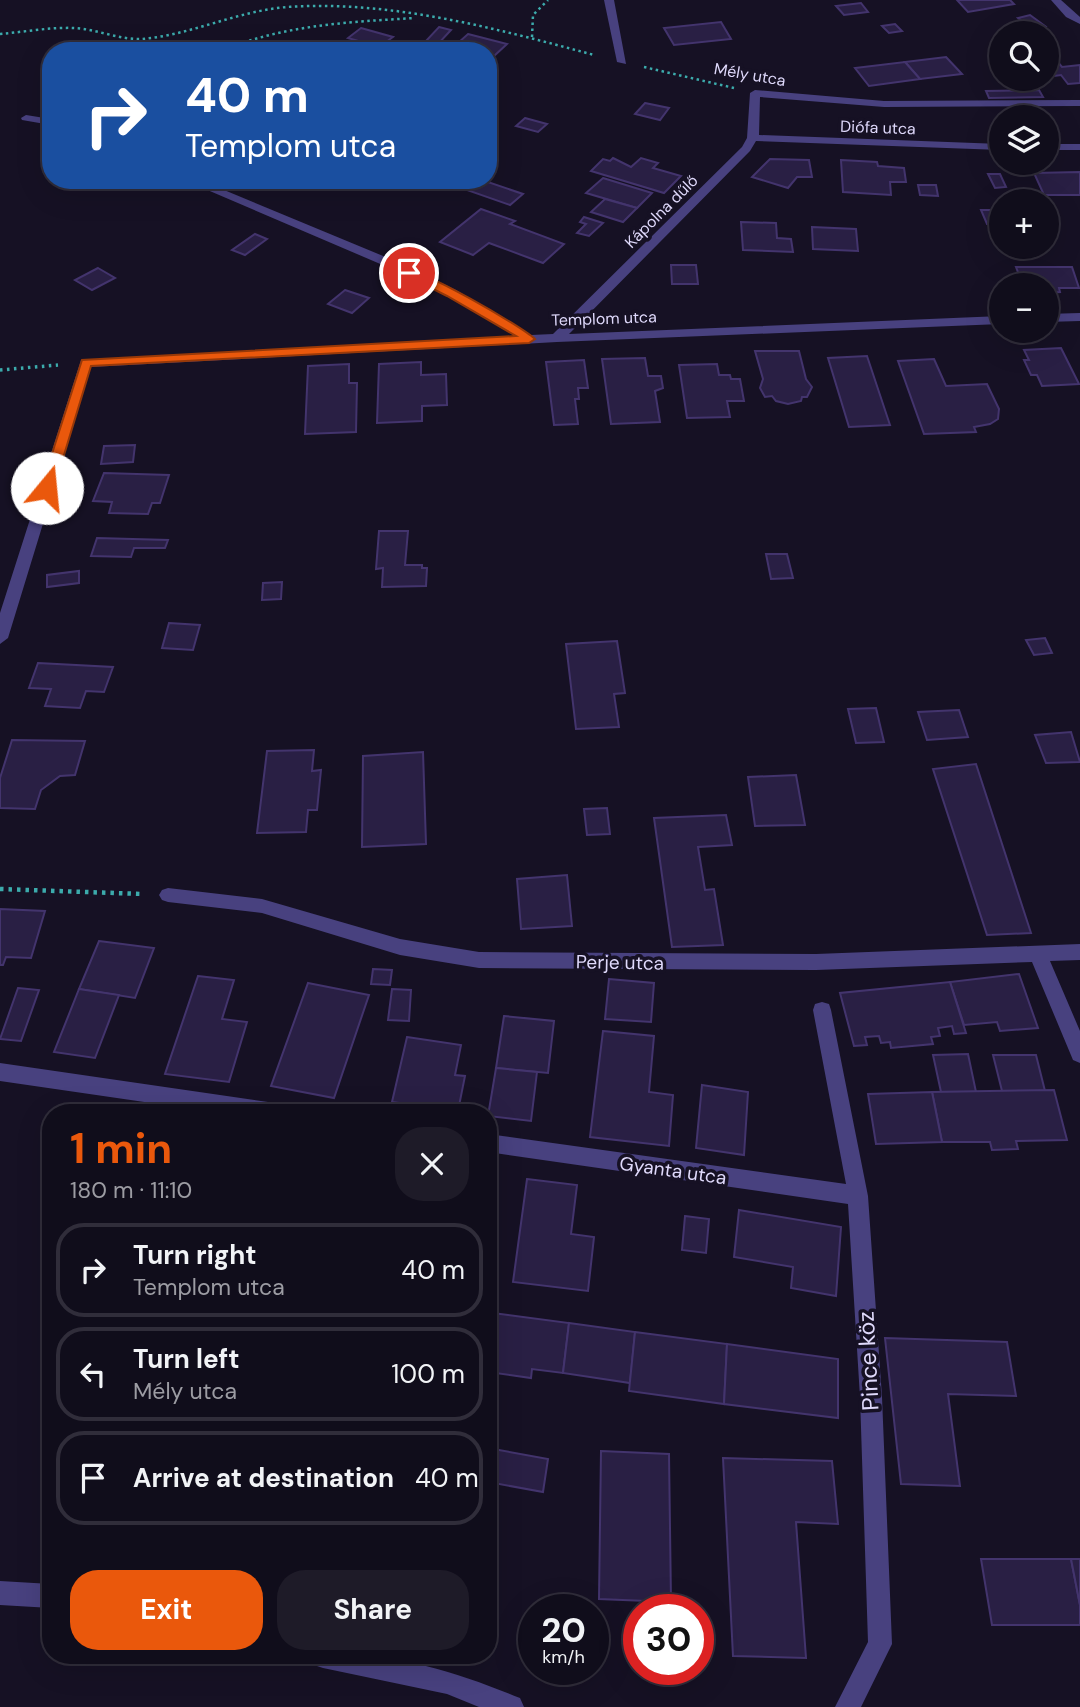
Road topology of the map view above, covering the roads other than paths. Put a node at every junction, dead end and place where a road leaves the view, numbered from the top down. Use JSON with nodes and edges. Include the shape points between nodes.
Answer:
{"nodes":[{"id":1,"x":609,"y":0,"type":"edge"},
{"id":2,"x":1056,"y":0,"type":"edge"},
{"id":3,"x":1080,"y":21,"type":"edge"},
{"id":4,"x":622,"y":62,"type":"road end"},
{"id":5,"x":1080,"y":103,"type":"edge"},
{"id":6,"x":26,"y":118,"type":"dead end"},
{"id":7,"x":42,"y":121,"type":"edge"},
{"id":8,"x":753,"y":138,"type":"junction"},
{"id":9,"x":989,"y":146,"type":"edge"},
{"id":10,"x":1059,"y":147,"type":"edge"},
{"id":11,"x":1080,"y":147,"type":"edge"},
{"id":12,"x":212,"y":189,"type":"edge"},
{"id":13,"x":1080,"y":317,"type":"edge"},
{"id":14,"x":1059,"y":318,"type":"edge"},
{"id":15,"x":989,"y":320,"type":"edge"},
{"id":16,"x":557,"y":338,"type":"junction"},
{"id":17,"x":529,"y":339,"type":"junction"},
{"id":18,"x":0,"y":638,"type":"edge"},
{"id":19,"x":168,"y":895,"type":"road end"},
{"id":20,"x":1080,"y":952,"type":"edge"},
{"id":21,"x":1038,"y":954,"type":"junction"},
{"id":22,"x":822,"y":1010,"type":"dead end"},
{"id":23,"x":1076,"y":1027,"type":"edge"},
{"id":24,"x":1080,"y":1054,"type":"edge"},
{"id":25,"x":0,"y":1072,"type":"edge"},
{"id":26,"x":220,"y":1104,"type":"edge"},
{"id":27,"x":497,"y":1144,"type":"edge"},
{"id":28,"x":858,"y":1196,"type":"junction"},
{"id":29,"x":0,"y":1593,"type":"edge"},
{"id":30,"x":42,"y":1595,"type":"edge"},
{"id":31,"x":361,"y":1664,"type":"edge"},
{"id":32,"x":512,"y":1707,"type":"edge"},
{"id":33,"x":848,"y":1707,"type":"edge"}],
"edges":[{"from":1,"to":4,"type":"street"},
{"from":2,"to":3,"type":"street"},
{"from":5,"to":8,"type":"street","name":"Mély utca","via":[[884,104],[755,93]]},
{"from":6,"to":7,"type":"street"},
{"from":8,"to":9,"type":"street","name":"Diófa utca"},
{"from":8,"to":16,"type":"street","name":"Kápolna dűlő"},
{"from":10,"to":11,"type":"street"},
{"from":12,"to":17,"type":"street","via":[[396,266]]},
{"from":13,"to":14,"type":"street"},
{"from":15,"to":16,"type":"street","name":"Templom utca"},
{"from":16,"to":17,"type":"street","name":"Templom utca"},
{"from":17,"to":18,"type":"street","name":"Templom utca","via":[[86,363]]},
{"from":19,"to":21,"type":"street","name":"Perje utca","via":[[262,906],[400,947],[479,960],[789,963]]},
{"from":20,"to":21,"type":"street","name":"Perje utca"},
{"from":21,"to":23,"type":"street"},
{"from":22,"to":28,"type":"street","name":"Pince köz"},
{"from":23,"to":24,"type":"street"},
{"from":25,"to":26,"type":"street"},
{"from":27,"to":28,"type":"street","name":"Gyanta utca"},
{"from":28,"to":33,"type":"street","name":"Pince köz","via":[[880,1644]]},
{"from":29,"to":30,"type":"street"},
{"from":31,"to":32,"type":"street","via":[[447,1682]]}]}
